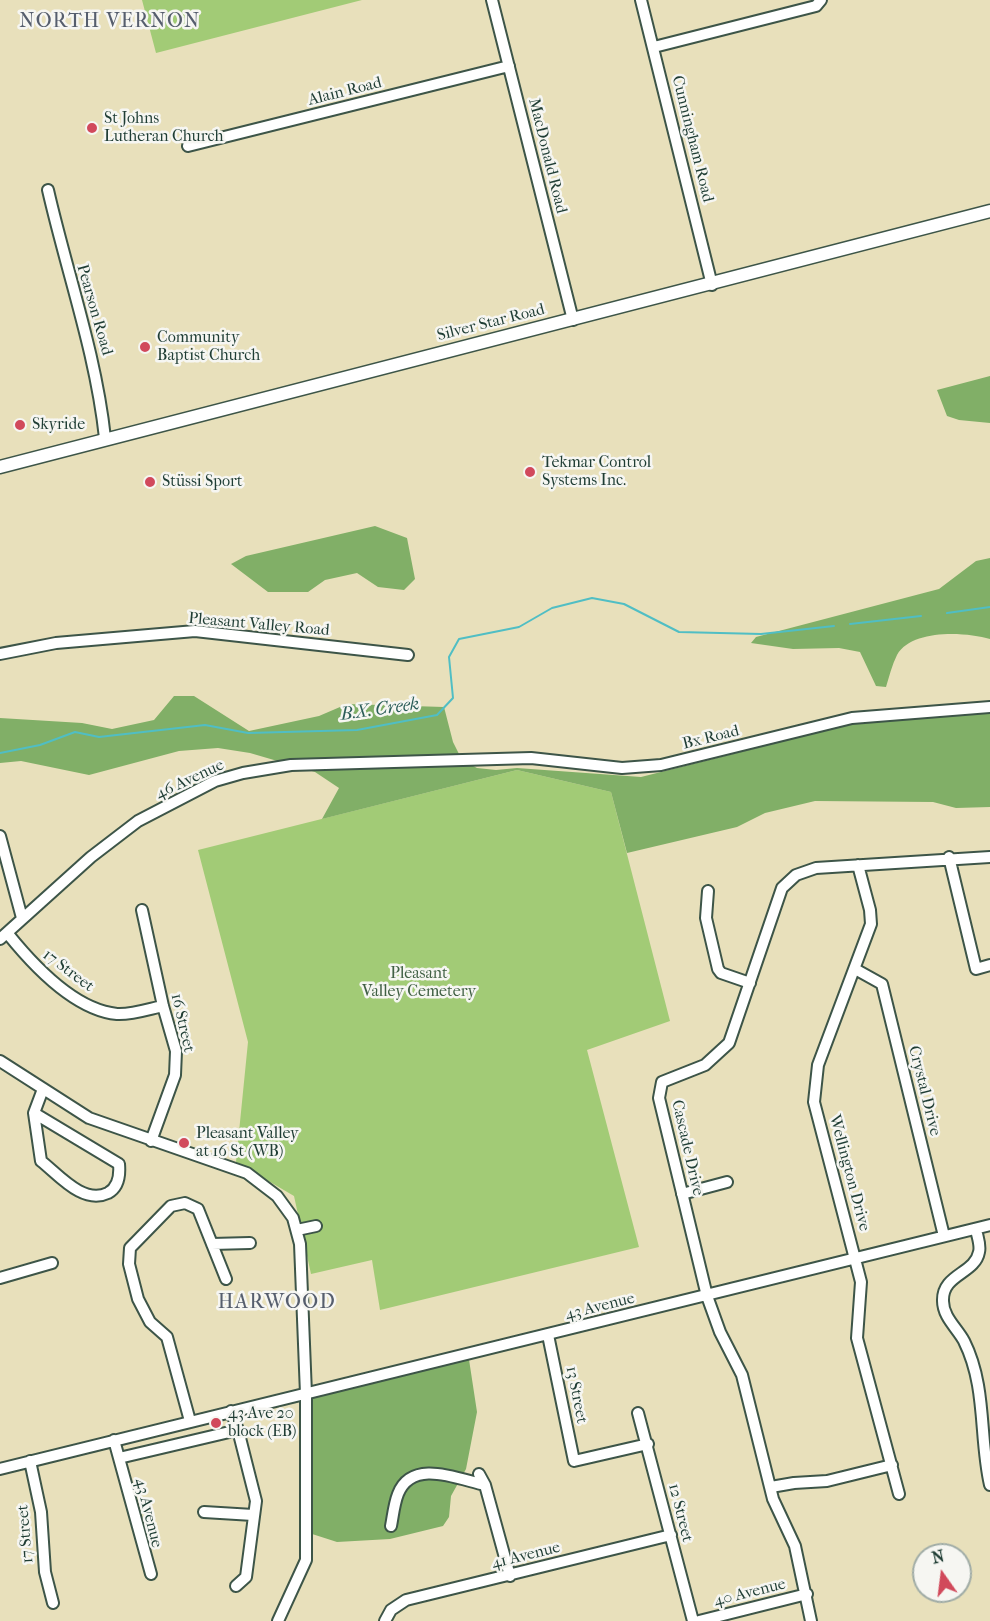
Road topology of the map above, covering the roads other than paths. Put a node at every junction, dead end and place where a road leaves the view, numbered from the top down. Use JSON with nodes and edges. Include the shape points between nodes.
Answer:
{"nodes":[{"id":1,"x":492,"y":0,"type":"edge"},
{"id":2,"x":641,"y":0,"type":"edge"},
{"id":3,"x":821,"y":1,"type":"edge"},
{"id":4,"x":654,"y":47,"type":"junction"},
{"id":5,"x":509,"y":66,"type":"junction"},
{"id":6,"x":188,"y":146,"type":"dead end"},
{"id":7,"x":48,"y":190,"type":"dead end"},
{"id":8,"x":990,"y":211,"type":"edge"},
{"id":9,"x":712,"y":285,"type":"junction"},
{"id":10,"x":573,"y":320,"type":"junction"},
{"id":11,"x":105,"y":438,"type":"junction"},
{"id":12,"x":0,"y":467,"type":"edge"},
{"id":13,"x":0,"y":654,"type":"edge"},
{"id":14,"x":408,"y":655,"type":"dead end"},
{"id":15,"x":990,"y":707,"type":"edge"},
{"id":16,"x":436,"y":760,"type":"joint"},
{"id":17,"x":0,"y":836,"type":"edge"},
{"id":18,"x":950,"y":857,"type":"junction"},
{"id":19,"x":990,"y":857,"type":"edge"},
{"id":20,"x":858,"y":865,"type":"junction"},
{"id":21,"x":708,"y":891,"type":"dead end"},
{"id":22,"x":142,"y":910,"type":"dead end"},
{"id":23,"x":22,"y":918,"type":"junction"},
{"id":24,"x":4,"y":936,"type":"edge"},
{"id":25,"x":990,"y":965,"type":"edge"},
{"id":26,"x":855,"y":969,"type":"junction"},
{"id":27,"x":750,"y":983,"type":"junction"},
{"id":28,"x":163,"y":1006,"type":"junction"},
{"id":29,"x":1,"y":1062,"type":"edge"},
{"id":30,"x":43,"y":1089,"type":"junction"},
{"id":31,"x":34,"y":1113,"type":"junction"},
{"id":32,"x":151,"y":1141,"type":"junction"},
{"id":33,"x":727,"y":1182,"type":"dead end"},
{"id":34,"x":682,"y":1194,"type":"junction"},
{"id":35,"x":990,"y":1225,"type":"edge"},
{"id":36,"x":316,"y":1226,"type":"dead end"},
{"id":37,"x":976,"y":1229,"type":"junction"},
{"id":38,"x":297,"y":1230,"type":"junction"},
{"id":39,"x":944,"y":1236,"type":"junction"},
{"id":40,"x":250,"y":1243,"type":"dead end"},
{"id":41,"x":212,"y":1244,"type":"junction"},
{"id":42,"x":855,"y":1258,"type":"junction"},
{"id":43,"x":52,"y":1263,"type":"dead end"},
{"id":44,"x":0,"y":1278,"type":"edge"},
{"id":45,"x":226,"y":1279,"type":"dead end"},
{"id":46,"x":707,"y":1296,"type":"junction"},
{"id":47,"x":548,"y":1335,"type":"junction"},
{"id":48,"x":306,"y":1394,"type":"junction"},
{"id":49,"x":231,"y":1411,"type":"junction"},
{"id":50,"x":638,"y":1413,"type":"dead end"},
{"id":51,"x":190,"y":1421,"type":"junction"},
{"id":52,"x":238,"y":1430,"type":"junction"},
{"id":53,"x":114,"y":1440,"type":"junction"},
{"id":54,"x":648,"y":1444,"type":"junction"},
{"id":55,"x":119,"y":1458,"type":"junction"},
{"id":56,"x":30,"y":1461,"type":"junction"},
{"id":57,"x":892,"y":1465,"type":"junction"},
{"id":58,"x":0,"y":1469,"type":"edge"},
{"id":59,"x":479,"y":1474,"type":"dead end"},
{"id":60,"x":485,"y":1485,"type":"junction"},
{"id":61,"x":990,"y":1485,"type":"edge"},
{"id":62,"x":771,"y":1488,"type":"junction"},
{"id":63,"x":899,"y":1494,"type":"dead end"},
{"id":64,"x":204,"y":1512,"type":"dead end"},
{"id":65,"x":253,"y":1515,"type":"junction"},
{"id":66,"x":391,"y":1526,"type":"dead end"},
{"id":67,"x":670,"y":1535,"type":"junction"},
{"id":68,"x":151,"y":1574,"type":"dead end"},
{"id":69,"x":510,"y":1575,"type":"junction"},
{"id":70,"x":236,"y":1586,"type":"dead end"},
{"id":71,"x":807,"y":1593,"type":"junction"},
{"id":72,"x":53,"y":1603,"type":"dead end"},
{"id":73,"x":278,"y":1621,"type":"edge"},
{"id":74,"x":385,"y":1621,"type":"edge"},
{"id":75,"x":693,"y":1621,"type":"edge"},
{"id":76,"x":699,"y":1621,"type":"edge"},
{"id":77,"x":811,"y":1621,"type":"edge"}],
"edges":[{"from":1,"to":5,"type":"street","name":"MacDonald Road"},
{"from":2,"to":4,"type":"street","name":"Cunningham Road"},
{"from":3,"to":4,"type":"street","via":[[816,6]]},
{"from":4,"to":9,"type":"street","name":"Cunningham Road"},
{"from":5,"to":6,"type":"street","name":"Alain Road"},
{"from":5,"to":10,"type":"street","name":"MacDonald Road"},
{"from":7,"to":11,"type":"street","name":"Pearson Road","via":[[96,374]]},
{"from":8,"to":9,"type":"main road","name":"Silver Star Road"},
{"from":9,"to":10,"type":"main road","name":"Silver Star Road"},
{"from":10,"to":11,"type":"main road","name":"Silver Star Road"},
{"from":11,"to":12,"type":"main road","name":"Silver Star Road"},
{"from":13,"to":14,"type":"street","name":"Pleasant Valley Road","via":[[56,643],[195,631]]},
{"from":15,"to":16,"type":"street","name":"Bx Road","via":[[852,718],[661,765],[622,768],[531,758]]},
{"from":16,"to":23,"type":"street","name":"46 Avenue","via":[[291,765],[215,781],[138,821]]},
{"from":17,"to":23,"type":"street"},
{"from":18,"to":19,"type":"street","name":"Cascade Drive"},
{"from":18,"to":20,"type":"street","name":"Cascade Drive"},
{"from":18,"to":25,"type":"street","via":[[976,969]]},
{"from":20,"to":26,"type":"street","name":"Wellington Drive","via":[[871,924]]},
{"from":20,"to":27,"type":"street","name":"Cascade Drive","via":[[816,868],[796,875],[782,888]]},
{"from":21,"to":27,"type":"street","via":[[706,918],[718,969]]},
{"from":22,"to":28,"type":"street","name":"16 Street"},
{"from":23,"to":24,"type":"street","name":"46 Avenue"},
{"from":24,"to":28,"type":"street","name":"17 Street","via":[[33,966],[96,1010],[120,1014]]},
{"from":26,"to":39,"type":"street","name":"Crystal Drive","via":[[882,984]]},
{"from":26,"to":42,"type":"street","name":"Wellington Drive","via":[[818,1065],[814,1102]]},
{"from":27,"to":34,"type":"street","name":"Cascade Drive","via":[[729,1043],[705,1065],[662,1082],[659,1098]]},
{"from":28,"to":32,"type":"street","name":"16 Street","via":[[176,1051],[176,1075]]},
{"from":29,"to":30,"type":"street"},
{"from":30,"to":31,"type":"street"},
{"from":30,"to":32,"type":"street","via":[[89,1118]]},
{"from":31,"to":31,"type":"street","via":[[41,1161],[84,1195],[100,1196],[112,1191],[120,1176],[119,1164]]},
{"from":32,"to":38,"type":"street","via":[[247,1173],[277,1196]]},
{"from":33,"to":34,"type":"street"},
{"from":34,"to":46,"type":"street","name":"Cascade Drive"},
{"from":35,"to":37,"type":"street","name":"43 Avenue"},
{"from":36,"to":38,"type":"street"},
{"from":37,"to":39,"type":"street","name":"43 Avenue"},
{"from":37,"to":61,"type":"street","via":[[980,1251],[975,1262],[951,1279],[943,1302],[978,1378]]},
{"from":38,"to":48,"type":"street"},
{"from":39,"to":42,"type":"street","name":"43 Avenue"},
{"from":40,"to":41,"type":"street"},
{"from":41,"to":45,"type":"street"},
{"from":41,"to":51,"type":"street","via":[[198,1209],[185,1203],[171,1206],[130,1248],[129,1264],[138,1299],[150,1322],[166,1337]]},
{"from":42,"to":46,"type":"street","name":"43 Avenue"},
{"from":42,"to":57,"type":"street","name":"Wellington Drive","via":[[861,1282],[857,1338]]},
{"from":43,"to":44,"type":"street"},
{"from":46,"to":47,"type":"street","name":"43 Avenue"},
{"from":46,"to":62,"type":"street","name":"Cascade Drive","via":[[742,1375]]},
{"from":47,"to":48,"type":"street","name":"43 Avenue"},
{"from":47,"to":54,"type":"street","name":"13 Street","via":[[574,1461]]},
{"from":48,"to":49,"type":"street","name":"43 Avenue"},
{"from":48,"to":73,"type":"street","via":[[306,1560]]},
{"from":49,"to":51,"type":"street","name":"43 Avenue"},
{"from":49,"to":52,"type":"street"},
{"from":50,"to":54,"type":"street","name":"12 Street"},
{"from":51,"to":53,"type":"street","name":"43 Avenue"},
{"from":52,"to":55,"type":"street","name":"43 Avenue"},
{"from":52,"to":65,"type":"street","via":[[256,1501]]},
{"from":53,"to":55,"type":"street","name":"43 Avenue"},
{"from":53,"to":56,"type":"street","name":"43 Avenue"},
{"from":54,"to":67,"type":"street","name":"12 Street"},
{"from":55,"to":68,"type":"street","name":"43 Avenue"},
{"from":56,"to":58,"type":"street","name":"43 Avenue"},
{"from":56,"to":72,"type":"street","name":"17 Street"},
{"from":57,"to":62,"type":"street","via":[[827,1481]]},
{"from":57,"to":63,"type":"street","name":"Wellington Drive"},
{"from":59,"to":60,"type":"street"},
{"from":60,"to":66,"type":"street","via":[[420,1473],[406,1480],[398,1494]]},
{"from":60,"to":69,"type":"street"},
{"from":62,"to":71,"type":"street","name":"Cascade Drive","via":[[795,1546]]},
{"from":64,"to":65,"type":"street"},
{"from":65,"to":70,"type":"street","via":[[246,1577]]},
{"from":67,"to":69,"type":"street","name":"41 Avenue"},
{"from":67,"to":75,"type":"street","name":"12 Street"},
{"from":69,"to":74,"type":"street","name":"41 Avenue","via":[[406,1600],[391,1610]]},
{"from":71,"to":76,"type":"street","name":"40 Avenue"},
{"from":71,"to":77,"type":"street","name":"Cascade Drive"}]}
